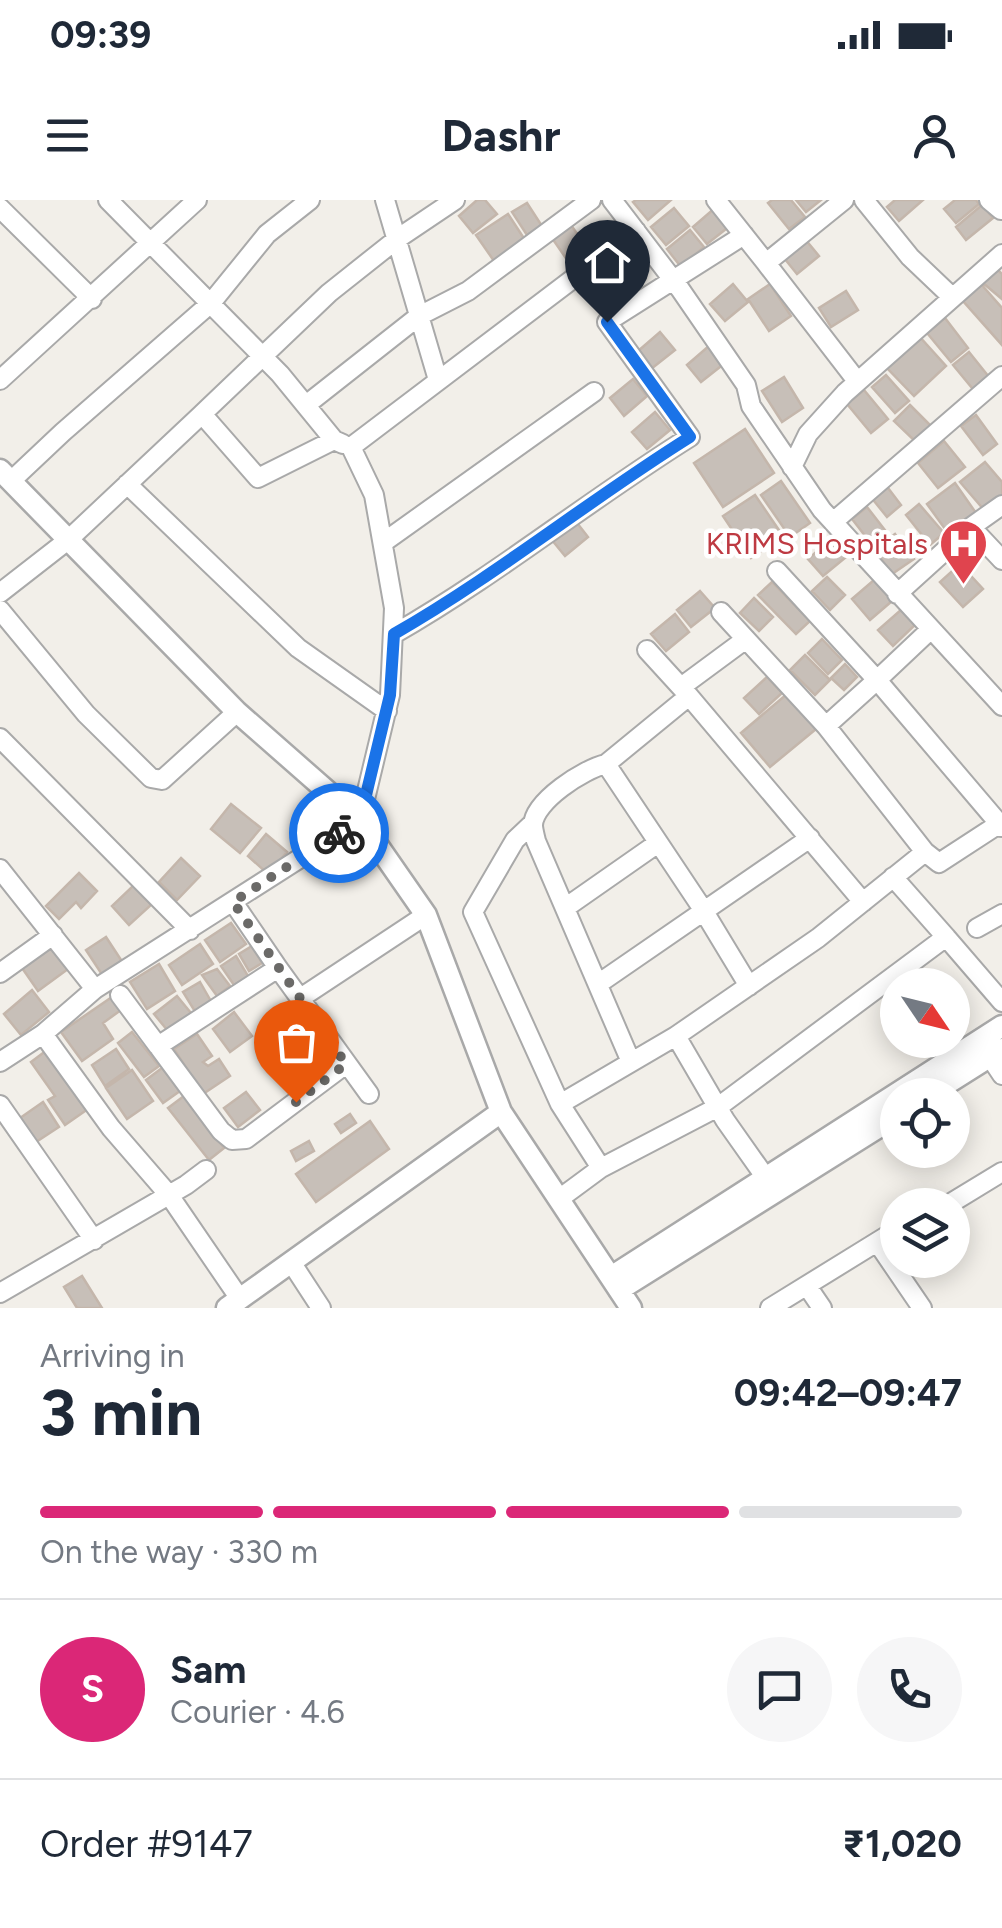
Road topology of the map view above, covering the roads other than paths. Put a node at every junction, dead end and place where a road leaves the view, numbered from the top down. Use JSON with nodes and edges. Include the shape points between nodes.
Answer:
{"nodes":[{"id":1,"x":108,"y":200,"type":"edge"},
{"id":2,"x":197,"y":200,"type":"edge"},
{"id":3,"x":310,"y":200,"type":"edge"},
{"id":4,"x":385,"y":200,"type":"edge"},
{"id":5,"x":456,"y":200,"type":"edge"},
{"id":6,"x":591,"y":200,"type":"edge"},
{"id":7,"x":612,"y":200,"type":"edge"},
{"id":8,"x":716,"y":200,"type":"edge"},
{"id":9,"x":844,"y":200,"type":"edge"},
{"id":10,"x":864,"y":200,"type":"edge"},
{"id":11,"x":989,"y":200,"type":"edge"},
{"id":12,"x":0,"y":208,"type":"edge"},
{"id":13,"x":1002,"y":210,"type":"edge"},
{"id":14,"x":636,"y":231,"type":"junction"},
{"id":15,"x":744,"y":235,"type":"junction"},
{"id":16,"x":397,"y":240,"type":"junction"},
{"id":17,"x":152,"y":244,"type":"junction"},
{"id":18,"x":1002,"y":254,"type":"edge"},
{"id":19,"x":766,"y":263,"type":"junction"},
{"id":20,"x":674,"y":281,"type":"junction"},
{"id":21,"x":952,"y":298,"type":"junction"},
{"id":22,"x":92,"y":299,"type":"junction"},
{"id":23,"x":211,"y":303,"type":"junction"},
{"id":24,"x":419,"y":316,"type":"junction"},
{"id":25,"x":262,"y":359,"type":"junction"},
{"id":26,"x":1002,"y":376,"type":"edge"},
{"id":27,"x":0,"y":380,"type":"edge"},
{"id":28,"x":438,"y":380,"type":"junction"},
{"id":29,"x":858,"y":381,"type":"junction"},
{"id":30,"x":594,"y":392,"type":"dead end"},
{"id":31,"x":306,"y":405,"type":"junction"},
{"id":32,"x":202,"y":414,"type":"junction"},
{"id":33,"x":342,"y":443,"type":"junction"},
{"id":34,"x":792,"y":467,"type":"junction"},
{"id":35,"x":5,"y":476,"type":"edge"},
{"id":36,"x":127,"y":484,"type":"junction"},
{"id":37,"x":1002,"y":505,"type":"edge"},
{"id":38,"x":833,"y":522,"type":"junction"},
{"id":39,"x":972,"y":528,"type":"junction"},
{"id":40,"x":68,"y":540,"type":"junction"},
{"id":41,"x":384,"y":542,"type":"junction"},
{"id":42,"x":1002,"y":560,"type":"edge"},
{"id":43,"x":776,"y":571,"type":"dead end"},
{"id":44,"x":0,"y":594,"type":"edge"},
{"id":45,"x":897,"y":594,"type":"junction"},
{"id":46,"x":0,"y":610,"type":"edge"},
{"id":47,"x":721,"y":612,"type":"dead end"},
{"id":48,"x":930,"y":630,"type":"junction"},
{"id":49,"x":394,"y":634,"type":"junction"},
{"id":50,"x":746,"y":639,"type":"junction"},
{"id":51,"x":647,"y":650,"type":"dead end"},
{"id":52,"x":877,"y":680,"type":"junction"},
{"id":53,"x":685,"y":692,"type":"junction"},
{"id":54,"x":1002,"y":706,"type":"edge"},
{"id":55,"x":387,"y":711,"type":"junction"},
{"id":56,"x":237,"y":712,"type":"junction"},
{"id":57,"x":826,"y":726,"type":"junction"},
{"id":58,"x":0,"y":738,"type":"edge"},
{"id":59,"x":606,"y":764,"type":"junction"},
{"id":60,"x":360,"y":820,"type":"junction"},
{"id":61,"x":533,"y":822,"type":"junction"},
{"id":62,"x":1001,"y":825,"type":"edge"},
{"id":63,"x":810,"y":838,"type":"junction"},
{"id":64,"x":658,"y":843,"type":"junction"},
{"id":65,"x":925,"y":852,"type":"junction"},
{"id":66,"x":1,"y":873,"type":"edge"},
{"id":67,"x":893,"y":878,"type":"junction"},
{"id":68,"x":233,"y":902,"type":"junction"},
{"id":69,"x":863,"y":902,"type":"junction"},
{"id":70,"x":565,"y":908,"type":"junction"},
{"id":71,"x":705,"y":912,"type":"junction"},
{"id":72,"x":1002,"y":914,"type":"edge"},
{"id":73,"x":426,"y":915,"type":"junction"},
{"id":74,"x":978,"y":928,"type":"dead end"},
{"id":75,"x":190,"y":930,"type":"junction"},
{"id":76,"x":53,"y":936,"type":"junction"},
{"id":77,"x":946,"y":937,"type":"junction"},
{"id":78,"x":278,"y":968,"type":"junction"},
{"id":79,"x":0,"y":973,"type":"edge"},
{"id":80,"x":598,"y":984,"type":"junction"},
{"id":81,"x":749,"y":986,"type":"junction"},
{"id":82,"x":95,"y":989,"type":"junction"},
{"id":83,"x":120,"y":995,"type":"dead end"},
{"id":84,"x":299,"y":999,"type":"junction"},
{"id":85,"x":1002,"y":1002,"type":"edge"},
{"id":86,"x":1002,"y":1026,"type":"edge"},
{"id":87,"x":43,"y":1034,"type":"junction"},
{"id":88,"x":676,"y":1036,"type":"junction"},
{"id":89,"x":158,"y":1046,"type":"junction"},
{"id":90,"x":990,"y":1049,"type":"edge"},
{"id":91,"x":0,"y":1062,"type":"edge"},
{"id":92,"x":631,"y":1062,"type":"junction"},
{"id":93,"x":346,"y":1064,"type":"junction"},
{"id":94,"x":1002,"y":1075,"type":"edge"},
{"id":95,"x":952,"y":1078,"type":"edge"},
{"id":96,"x":368,"y":1094,"type":"dead end"},
{"id":97,"x":560,"y":1104,"type":"junction"},
{"id":98,"x":718,"y":1107,"type":"junction"},
{"id":99,"x":501,"y":1112,"type":"junction"},
{"id":100,"x":3,"y":1116,"type":"edge"},
{"id":101,"x":880,"y":1125,"type":"edge"},
{"id":102,"x":601,"y":1168,"type":"junction"},
{"id":103,"x":206,"y":1170,"type":"dead end"},
{"id":104,"x":1002,"y":1172,"type":"edge"},
{"id":105,"x":770,"y":1184,"type":"junction"},
{"id":106,"x":970,"y":1191,"type":"edge"},
{"id":107,"x":169,"y":1195,"type":"junction"},
{"id":108,"x":559,"y":1199,"type":"junction"},
{"id":109,"x":94,"y":1240,"type":"junction"},
{"id":110,"x":880,"y":1240,"type":"edge"},
{"id":111,"x":877,"y":1242,"type":"junction"},
{"id":112,"x":291,"y":1262,"type":"junction"},
{"id":113,"x":807,"y":1286,"type":"junction"},
{"id":114,"x":620,"y":1292,"type":"edge"},
{"id":115,"x":0,"y":1293,"type":"edge"},
{"id":116,"x":234,"y":1304,"type":"edge"},
{"id":117,"x":321,"y":1308,"type":"edge"},
{"id":118,"x":770,"y":1308,"type":"edge"},
{"id":119,"x":822,"y":1308,"type":"edge"},
{"id":120,"x":922,"y":1308,"type":"edge"}],
"edges":[{"from":1,"to":17,"type":"street"},
{"from":2,"to":17,"type":"street"},
{"from":3,"to":23,"type":"street","via":[[267,234]]},
{"from":4,"to":16,"type":"street"},
{"from":5,"to":16,"type":"street"},
{"from":6,"to":24,"type":"street","via":[[468,291]]},
{"from":7,"to":14,"type":"street"},
{"from":8,"to":15,"type":"street"},
{"from":9,"to":19,"type":"street"},
{"from":10,"to":21,"type":"street"},
{"from":11,"to":13,"type":"street"},
{"from":12,"to":22,"type":"street"},
{"from":14,"to":20,"type":"street"},
{"from":14,"to":28,"type":"street"},
{"from":15,"to":19,"type":"street"},
{"from":15,"to":20,"type":"street"},
{"from":16,"to":24,"type":"street"},
{"from":16,"to":25,"type":"street","via":[[329,292]]},
{"from":17,"to":22,"type":"street"},
{"from":17,"to":23,"type":"street"},
{"from":18,"to":21,"type":"street"},
{"from":19,"to":29,"type":"street"},
{"from":20,"to":34,"type":"street","via":[[746,385],[750,406]]},
{"from":20,"to":49,"type":"street","via":[[607,322],[690,437]]},
{"from":21,"to":29,"type":"street"},
{"from":22,"to":27,"type":"street"},
{"from":23,"to":25,"type":"street"},
{"from":23,"to":35,"type":"street"},
{"from":24,"to":28,"type":"street"},
{"from":24,"to":31,"type":"street"},
{"from":25,"to":31,"type":"street"},
{"from":25,"to":32,"type":"street"},
{"from":26,"to":38,"type":"street"},
{"from":28,"to":33,"type":"street"},
{"from":29,"to":34,"type":"street","via":[[808,434]]},
{"from":30,"to":41,"type":"street"},
{"from":31,"to":33,"type":"street"},
{"from":32,"to":33,"type":"street","via":[[258,478]]},
{"from":32,"to":36,"type":"street"},
{"from":33,"to":41,"type":"street","via":[[374,495]]},
{"from":34,"to":38,"type":"street"},
{"from":35,"to":40,"type":"street"},
{"from":36,"to":40,"type":"street"},
{"from":36,"to":55,"type":"street","via":[[298,648]]},
{"from":37,"to":39,"type":"street"},
{"from":38,"to":45,"type":"street"},
{"from":39,"to":42,"type":"street"},
{"from":39,"to":45,"type":"street"},
{"from":40,"to":44,"type":"street"},
{"from":40,"to":56,"type":"street"},
{"from":41,"to":49,"type":"street"},
{"from":43,"to":52,"type":"street"},
{"from":45,"to":48,"type":"street"},
{"from":46,"to":56,"type":"street","via":[[86,714],[150,778],[162,780]]},
{"from":47,"to":50,"type":"street"},
{"from":48,"to":52,"type":"street"},
{"from":48,"to":54,"type":"street"},
{"from":49,"to":55,"type":"street"},
{"from":50,"to":53,"type":"street"},
{"from":50,"to":57,"type":"street"},
{"from":51,"to":53,"type":"street"},
{"from":52,"to":57,"type":"street"},
{"from":52,"to":62,"type":"street"},
{"from":53,"to":59,"type":"street"},
{"from":53,"to":63,"type":"street"},
{"from":55,"to":60,"type":"street"},
{"from":56,"to":60,"type":"street"},
{"from":57,"to":65,"type":"street"},
{"from":58,"to":75,"type":"street"},
{"from":59,"to":61,"type":"street","via":[[568,783]]},
{"from":59,"to":64,"type":"street"},
{"from":60,"to":68,"type":"street"},
{"from":60,"to":73,"type":"street"},
{"from":61,"to":70,"type":"street"},
{"from":61,"to":97,"type":"street","via":[[515,840],[474,912]]},
{"from":62,"to":65,"type":"street","via":[[939,863]]},
{"from":63,"to":69,"type":"street"},
{"from":63,"to":71,"type":"street"},
{"from":64,"to":70,"type":"street"},
{"from":64,"to":71,"type":"street"},
{"from":65,"to":67,"type":"street"},
{"from":66,"to":76,"type":"street"},
{"from":67,"to":69,"type":"street"},
{"from":67,"to":77,"type":"street"},
{"from":68,"to":75,"type":"street"},
{"from":68,"to":78,"type":"street"},
{"from":69,"to":81,"type":"street"},
{"from":70,"to":80,"type":"street"},
{"from":71,"to":80,"type":"street"},
{"from":71,"to":81,"type":"street"},
{"from":72,"to":74,"type":"street"},
{"from":73,"to":84,"type":"street"},
{"from":73,"to":99,"type":"street"},
{"from":75,"to":82,"type":"street"},
{"from":76,"to":79,"type":"street"},
{"from":76,"to":82,"type":"street"},
{"from":77,"to":85,"type":"street"},
{"from":77,"to":98,"type":"street"},
{"from":78,"to":84,"type":"street"},
{"from":78,"to":89,"type":"street"},
{"from":80,"to":92,"type":"street"},
{"from":81,"to":88,"type":"street"},
{"from":82,"to":87,"type":"street"},
{"from":83,"to":89,"type":"street"},
{"from":84,"to":93,"type":"street"},
{"from":86,"to":90,"type":"street"},
{"from":87,"to":91,"type":"street"},
{"from":87,"to":107,"type":"street"},
{"from":88,"to":92,"type":"street"},
{"from":88,"to":98,"type":"street"},
{"from":89,"to":93,"type":"street","via":[[232,1140],[246,1139]]},
{"from":90,"to":94,"type":"street"},
{"from":90,"to":95,"type":"street"},
{"from":90,"to":105,"type":"street"},
{"from":92,"to":97,"type":"street"},
{"from":93,"to":96,"type":"street"},
{"from":97,"to":102,"type":"street"},
{"from":98,"to":102,"type":"street"},
{"from":98,"to":105,"type":"street"},
{"from":99,"to":108,"type":"street"},
{"from":99,"to":112,"type":"street"},
{"from":100,"to":109,"type":"street"},
{"from":101,"to":105,"type":"street"},
{"from":102,"to":108,"type":"street"},
{"from":103,"to":107,"type":"street"},
{"from":104,"to":106,"type":"street"},
{"from":105,"to":114,"type":"street"},
{"from":107,"to":109,"type":"street"},
{"from":107,"to":116,"type":"street"},
{"from":108,"to":114,"type":"street"},
{"from":109,"to":115,"type":"street"},
{"from":110,"to":111,"type":"street"},
{"from":111,"to":113,"type":"street"},
{"from":111,"to":120,"type":"street"},
{"from":112,"to":116,"type":"street"},
{"from":112,"to":117,"type":"street"},
{"from":113,"to":118,"type":"street"},
{"from":113,"to":119,"type":"street"}]}
